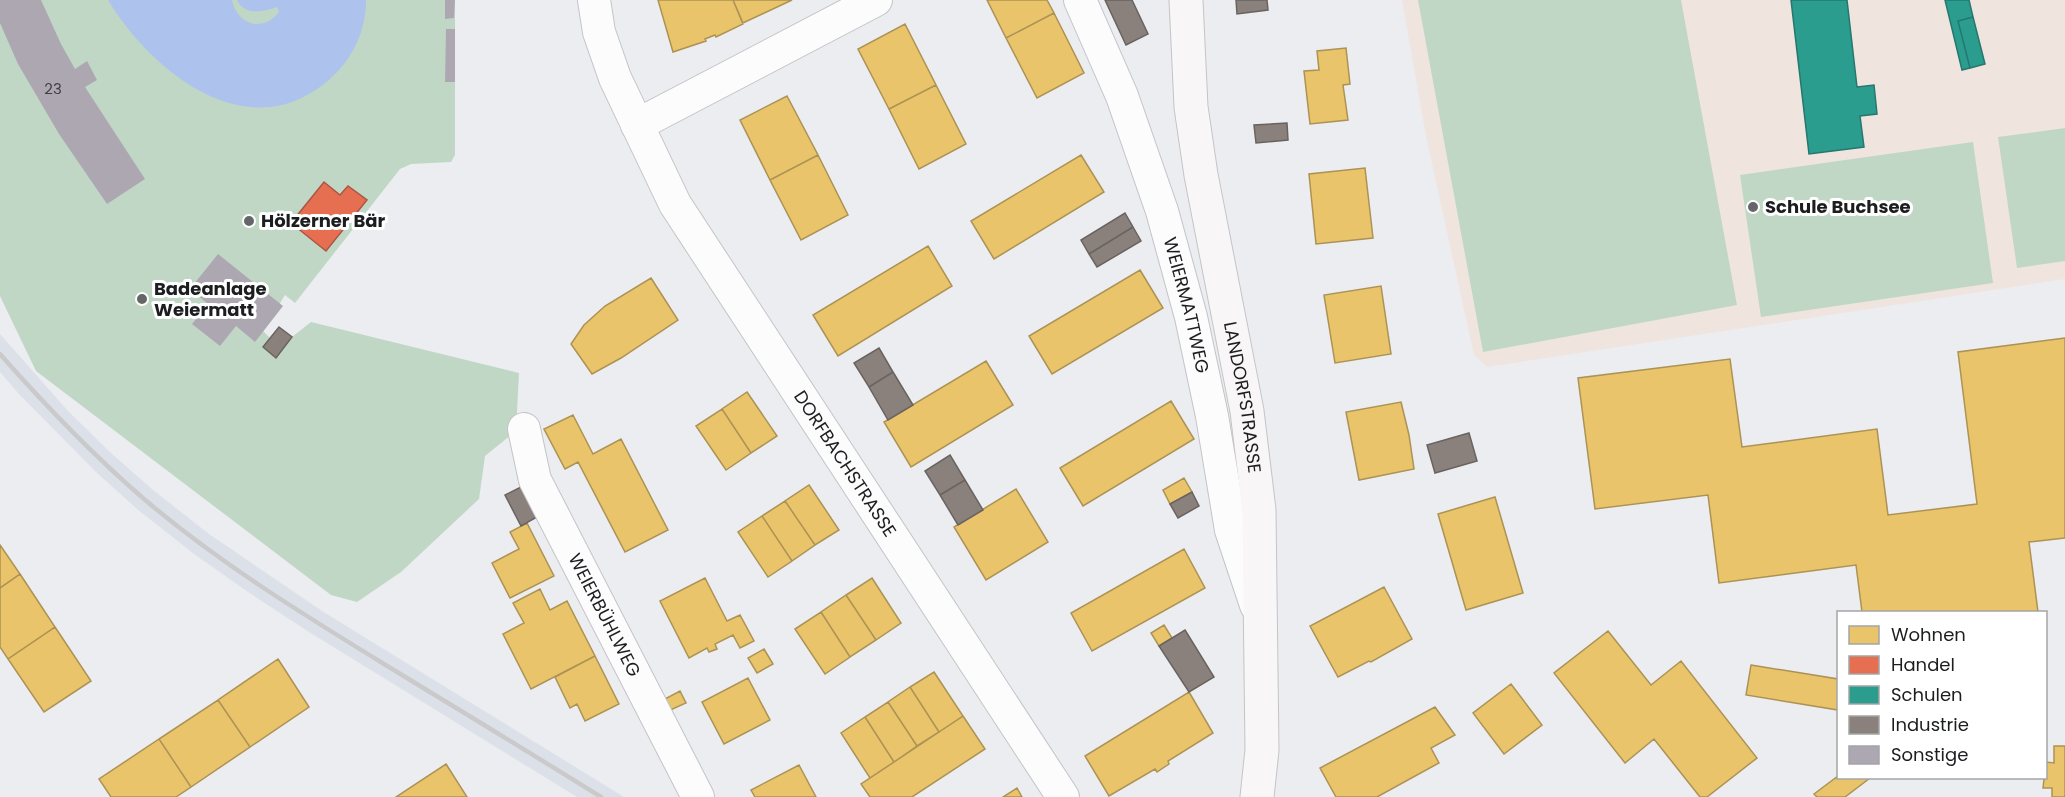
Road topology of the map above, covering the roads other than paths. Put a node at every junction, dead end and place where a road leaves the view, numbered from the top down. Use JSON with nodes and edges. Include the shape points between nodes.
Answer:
{"nodes":[{"id":1,"x":594,"y":0,"type":"edge"},
{"id":2,"x":876,"y":0,"type":"edge"},
{"id":3,"x":1080,"y":0,"type":"edge"},
{"id":4,"x":1186,"y":0,"type":"edge"},
{"id":5,"x":637,"y":125,"type":"junction"},
{"id":6,"x":524,"y":429,"type":"dead end"},
{"id":7,"x":1261,"y":620,"type":"junction"},
{"id":8,"x":698,"y":797,"type":"edge"},
{"id":9,"x":1063,"y":797,"type":"edge"},
{"id":10,"x":1257,"y":797,"type":"edge"}],
"edges":[{"from":1,"to":5,"type":"street","name":"DORFBACHSTRASSE","via":[[598,32]]},
{"from":2,"to":5,"type":"street"},
{"from":3,"to":7,"type":"street","name":"WEIERMATTWEG","via":[[1122,96],[1162,211],[1191,316],[1231,530]]},
{"from":4,"to":7,"type":"street","name":"LANDORFSTRASSE","via":[[1194,129],[1248,422],[1258,510]]},
{"from":5,"to":9,"type":"street","name":"DORFBACHSTRASSE","via":[[675,204]]},
{"from":6,"to":8,"type":"street","name":"WEIERBÜHLWEG","via":[[535,480]]},
{"from":7,"to":10,"type":"street","name":"LANDORFSTRASSE","via":[[1262,750]]}]}
